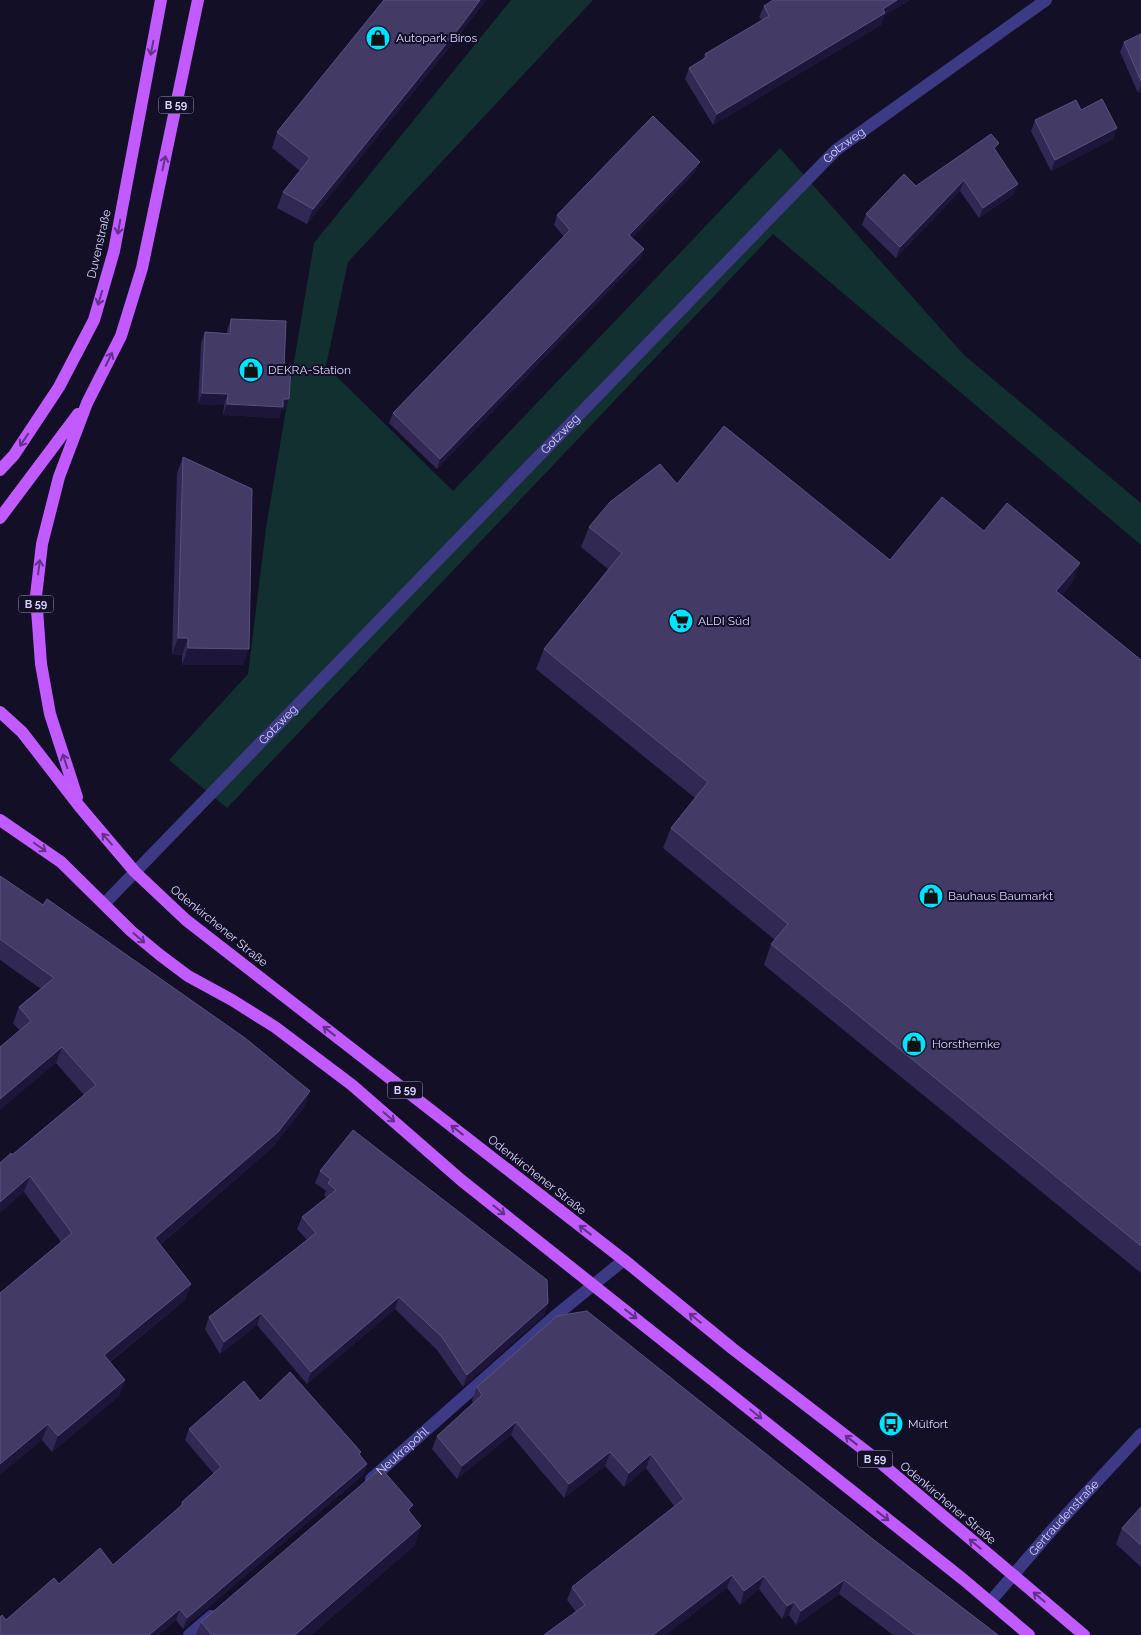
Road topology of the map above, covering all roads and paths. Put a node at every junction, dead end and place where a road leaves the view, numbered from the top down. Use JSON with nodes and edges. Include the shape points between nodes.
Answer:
{"nodes":[{"id":1,"x":161,"y":0,"type":"edge"},
{"id":2,"x":198,"y":0,"type":"edge"},
{"id":3,"x":1046,"y":0,"type":"edge"},
{"id":4,"x":87,"y":403,"type":"junction"},
{"id":5,"x":0,"y":470,"type":"edge"},
{"id":6,"x":0,"y":518,"type":"edge"},
{"id":7,"x":0,"y":712,"type":"edge"},
{"id":8,"x":80,"y":807,"type":"junction"},
{"id":9,"x":0,"y":820,"type":"edge"},
{"id":10,"x":135,"y":872,"type":"junction"},
{"id":11,"x":104,"y":904,"type":"junction"},
{"id":12,"x":624,"y":1260,"type":"junction"},
{"id":13,"x":592,"y":1284,"type":"junction"},
{"id":14,"x":1141,"y":1434,"type":"edge"},
{"id":15,"x":363,"y":1486,"type":"edge"},
{"id":16,"x":1013,"y":1576,"type":"junction"},
{"id":17,"x":990,"y":1602,"type":"junction"},
{"id":18,"x":219,"y":1609,"type":"edge"},
{"id":19,"x":189,"y":1635,"type":"edge"},
{"id":20,"x":1029,"y":1635,"type":"edge"},
{"id":21,"x":1084,"y":1635,"type":"edge"}],
"edges":[{"from":1,"to":5,"type":"main road","name":"Duvenstraße","number":"B 59","one_way":true,"via":[[114,251],[94,320],[59,387],[14,455]]},
{"from":4,"to":2,"type":"main road","number":"B 59","one_way":true,"via":[[121,336],[142,268]]},
{"from":3,"to":10,"type":"street","name":"Gotzweg","via":[[836,150]]},
{"from":4,"to":6,"type":"main road","number":"B 59"},
{"from":8,"to":4,"type":"main road","number":"B 59","one_way":true,"via":[[50,714],[41,664],[36,596],[42,544],[58,477]]},
{"from":7,"to":8,"type":"main road","name":"Odenkirchener Straße","via":[[22,732]]},
{"from":10,"to":8,"type":"main road","name":"Odenkirchener Straße","number":"B 59","one_way":true},
{"from":9,"to":11,"type":"main road","number":"B 59","one_way":true,"via":[[61,862]]},
{"from":10,"to":11,"type":"street","name":"Gotzweg"},
{"from":12,"to":10,"type":"main road","name":"Odenkirchener Straße","number":"B 59","one_way":true,"via":[[186,920]]},
{"from":11,"to":13,"type":"main road","number":"B 59","one_way":true,"via":[[131,931],[188,976],[275,1027],[352,1085],[461,1180]]},
{"from":12,"to":13,"type":"street","name":"Neukrapohl"},
{"from":16,"to":12,"type":"main road","name":"Odenkirchener Straße","number":"B 59","one_way":true,"via":[[876,1459]]},
{"from":13,"to":15,"type":"street","name":"Neukrapohl"},
{"from":13,"to":17,"type":"main road","number":"B 59","one_way":true},
{"from":14,"to":16,"type":"street","name":"Gertraudenstraße"},
{"from":16,"to":17,"type":"street","name":"Gertraudenstraße"},
{"from":21,"to":16,"type":"main road","name":"Odenkirchener Straße","number":"B 59","one_way":true},
{"from":17,"to":20,"type":"main road","number":"B 59"},
{"from":18,"to":19,"type":"street"}]}
